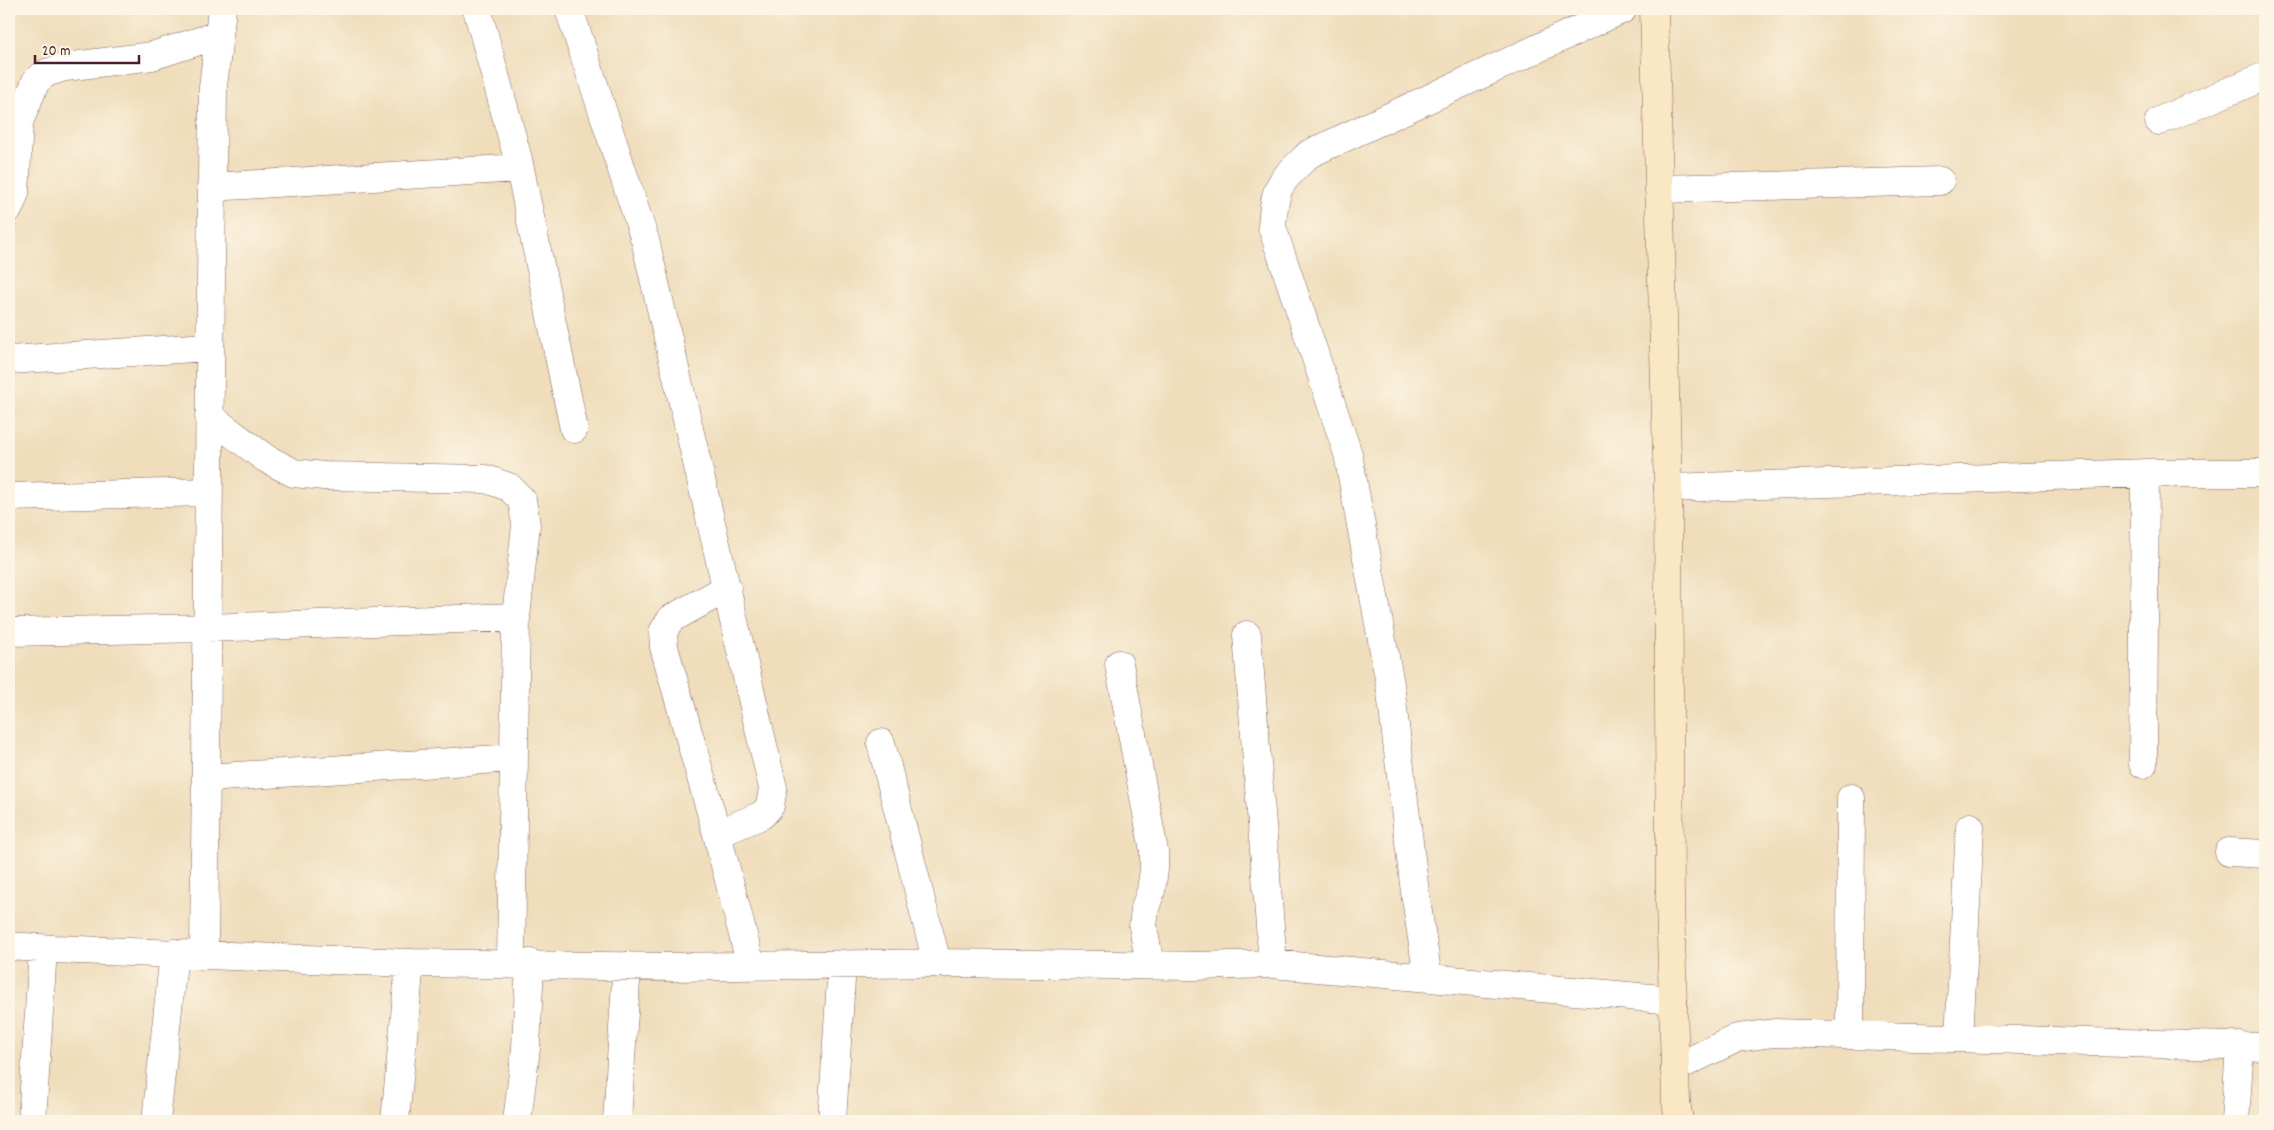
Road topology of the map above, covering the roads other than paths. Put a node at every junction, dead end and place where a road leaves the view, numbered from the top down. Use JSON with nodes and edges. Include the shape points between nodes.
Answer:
{"nodes":[{"id":1,"x":477,"y":9,"type":"edge"},
{"id":2,"x":568,"y":9,"type":"edge"},
{"id":3,"x":1623,"y":9,"type":"edge"},
{"id":4,"x":1654,"y":9,"type":"edge"},
{"id":5,"x":220,"y":22,"type":"edge"},
{"id":6,"x":2265,"y":76,"type":"edge"},
{"id":7,"x":2159,"y":121,"type":"dead end"},
{"id":8,"x":519,"y":168,"type":"junction"},
{"id":9,"x":1940,"y":181,"type":"dead end"},
{"id":10,"x":211,"y":186,"type":"junction"},
{"id":11,"x":1659,"y":189,"type":"junction"},
{"id":12,"x":9,"y":208,"type":"edge"},
{"id":13,"x":209,"y":348,"type":"junction"},
{"id":14,"x":9,"y":360,"type":"edge"},
{"id":15,"x":209,"y":416,"type":"junction"},
{"id":16,"x":574,"y":429,"type":"dead end"},
{"id":17,"x":2145,"y":473,"type":"junction"},
{"id":18,"x":2265,"y":473,"type":"edge"},
{"id":19,"x":1668,"y":488,"type":"junction"},
{"id":20,"x":208,"y":492,"type":"junction"},
{"id":21,"x":9,"y":497,"type":"edge"},
{"id":22,"x":727,"y":588,"type":"junction"},
{"id":23,"x":516,"y":617,"type":"junction"},
{"id":24,"x":207,"y":628,"type":"junction"},
{"id":25,"x":9,"y":632,"type":"edge"},
{"id":26,"x":1247,"y":635,"type":"dead end"},
{"id":27,"x":1119,"y":664,"type":"dead end"},
{"id":28,"x":881,"y":743,"type":"dead end"},
{"id":29,"x":514,"y":758,"type":"junction"},
{"id":30,"x":2143,"y":764,"type":"dead end"},
{"id":31,"x":206,"y":778,"type":"junction"},
{"id":32,"x":1851,"y":798,"type":"dead end"},
{"id":33,"x":1970,"y":827,"type":"dead end"},
{"id":34,"x":717,"y":834,"type":"junction"},
{"id":35,"x":2229,"y":852,"type":"dead end"},
{"id":36,"x":2265,"y":854,"type":"edge"},
{"id":37,"x":9,"y":946,"type":"edge"},
{"id":38,"x":42,"y":949,"type":"junction"},
{"id":39,"x":174,"y":953,"type":"junction"},
{"id":40,"x":204,"y":954,"type":"junction"},
{"id":41,"x":410,"y":963,"type":"junction"},
{"id":42,"x":520,"y":963,"type":"junction"},
{"id":43,"x":937,"y":963,"type":"junction"},
{"id":44,"x":842,"y":964,"type":"junction"},
{"id":45,"x":1273,"y":964,"type":"junction"},
{"id":46,"x":1150,"y":965,"type":"junction"},
{"id":47,"x":627,"y":966,"type":"junction"},
{"id":48,"x":751,"y":966,"type":"junction"},
{"id":49,"x":1428,"y":978,"type":"junction"},
{"id":50,"x":1673,"y":1000,"type":"junction"},
{"id":51,"x":1850,"y":1035,"type":"junction"},
{"id":52,"x":1959,"y":1038,"type":"junction"},
{"id":53,"x":2252,"y":1047,"type":"edge"},
{"id":54,"x":1675,"y":1068,"type":"junction"},
{"id":55,"x":32,"y":1121,"type":"edge"},
{"id":56,"x":156,"y":1121,"type":"edge"},
{"id":57,"x":395,"y":1121,"type":"edge"},
{"id":58,"x":517,"y":1121,"type":"edge"},
{"id":59,"x":617,"y":1121,"type":"edge"},
{"id":60,"x":832,"y":1121,"type":"edge"},
{"id":61,"x":1678,"y":1121,"type":"edge"},
{"id":62,"x":2235,"y":1121,"type":"edge"}],
"edges":[{"from":1,"to":8,"type":"street"},
{"from":2,"to":22,"type":"street","via":[[645,240]]},
{"from":3,"to":49,"type":"street","via":[[1309,154],[1281,181],[1274,199],[1272,227],[1348,454],[1390,684]]},
{"from":4,"to":11,"type":"street"},
{"from":5,"to":10,"type":"street","via":[[213,87]]},
{"from":5,"to":12,"type":"street","via":[[152,56],[65,67],[46,73],[36,81],[19,122],[15,193]]},
{"from":6,"to":7,"type":"street"},
{"from":8,"to":10,"type":"street"},
{"from":8,"to":16,"type":"street"},
{"from":9,"to":11,"type":"street"},
{"from":10,"to":13,"type":"street"},
{"from":11,"to":19,"type":"street"},
{"from":13,"to":14,"type":"street"},
{"from":13,"to":15,"type":"street"},
{"from":15,"to":20,"type":"street"},
{"from":15,"to":23,"type":"street","via":[[265,458],[294,472],[324,476],[486,479],[509,487],[522,500],[526,525]]},
{"from":17,"to":18,"type":"street"},
{"from":17,"to":19,"type":"street"},
{"from":17,"to":30,"type":"street"},
{"from":19,"to":50,"type":"street"},
{"from":20,"to":21,"type":"street"},
{"from":20,"to":24,"type":"street"},
{"from":22,"to":34,"type":"street","via":[[773,788],[770,806],[762,815]]},
{"from":22,"to":34,"type":"street","via":[[671,619],[663,632],[664,647]]},
{"from":23,"to":24,"type":"street"},
{"from":23,"to":29,"type":"street"},
{"from":24,"to":25,"type":"street"},
{"from":24,"to":31,"type":"street"},
{"from":26,"to":45,"type":"street"},
{"from":27,"to":46,"type":"street","via":[[1154,850],[1151,891],[1143,927]]},
{"from":28,"to":43,"type":"street"},
{"from":29,"to":31,"type":"street"},
{"from":29,"to":42,"type":"street"},
{"from":31,"to":40,"type":"street"},
{"from":32,"to":51,"type":"street"},
{"from":33,"to":52,"type":"street"},
{"from":34,"to":48,"type":"street"},
{"from":35,"to":36,"type":"street"},
{"from":37,"to":38,"type":"street"},
{"from":38,"to":39,"type":"street"},
{"from":38,"to":55,"type":"street"},
{"from":39,"to":40,"type":"street"},
{"from":39,"to":56,"type":"street"},
{"from":40,"to":41,"type":"street"},
{"from":41,"to":42,"type":"street"},
{"from":41,"to":57,"type":"street"},
{"from":42,"to":47,"type":"street"},
{"from":42,"to":58,"type":"street","via":[[526,1048]]},
{"from":43,"to":44,"type":"street"},
{"from":43,"to":46,"type":"street"},
{"from":44,"to":48,"type":"street"},
{"from":44,"to":60,"type":"street"},
{"from":45,"to":46,"type":"street"},
{"from":45,"to":49,"type":"street"},
{"from":47,"to":48,"type":"street"},
{"from":47,"to":59,"type":"street"},
{"from":49,"to":50,"type":"street"},
{"from":50,"to":54,"type":"street"},
{"from":51,"to":52,"type":"street"},
{"from":51,"to":54,"type":"street","via":[[1774,1033],[1737,1038]]},
{"from":52,"to":53,"type":"street"},
{"from":53,"to":62,"type":"street"},
{"from":54,"to":61,"type":"street"}]}
